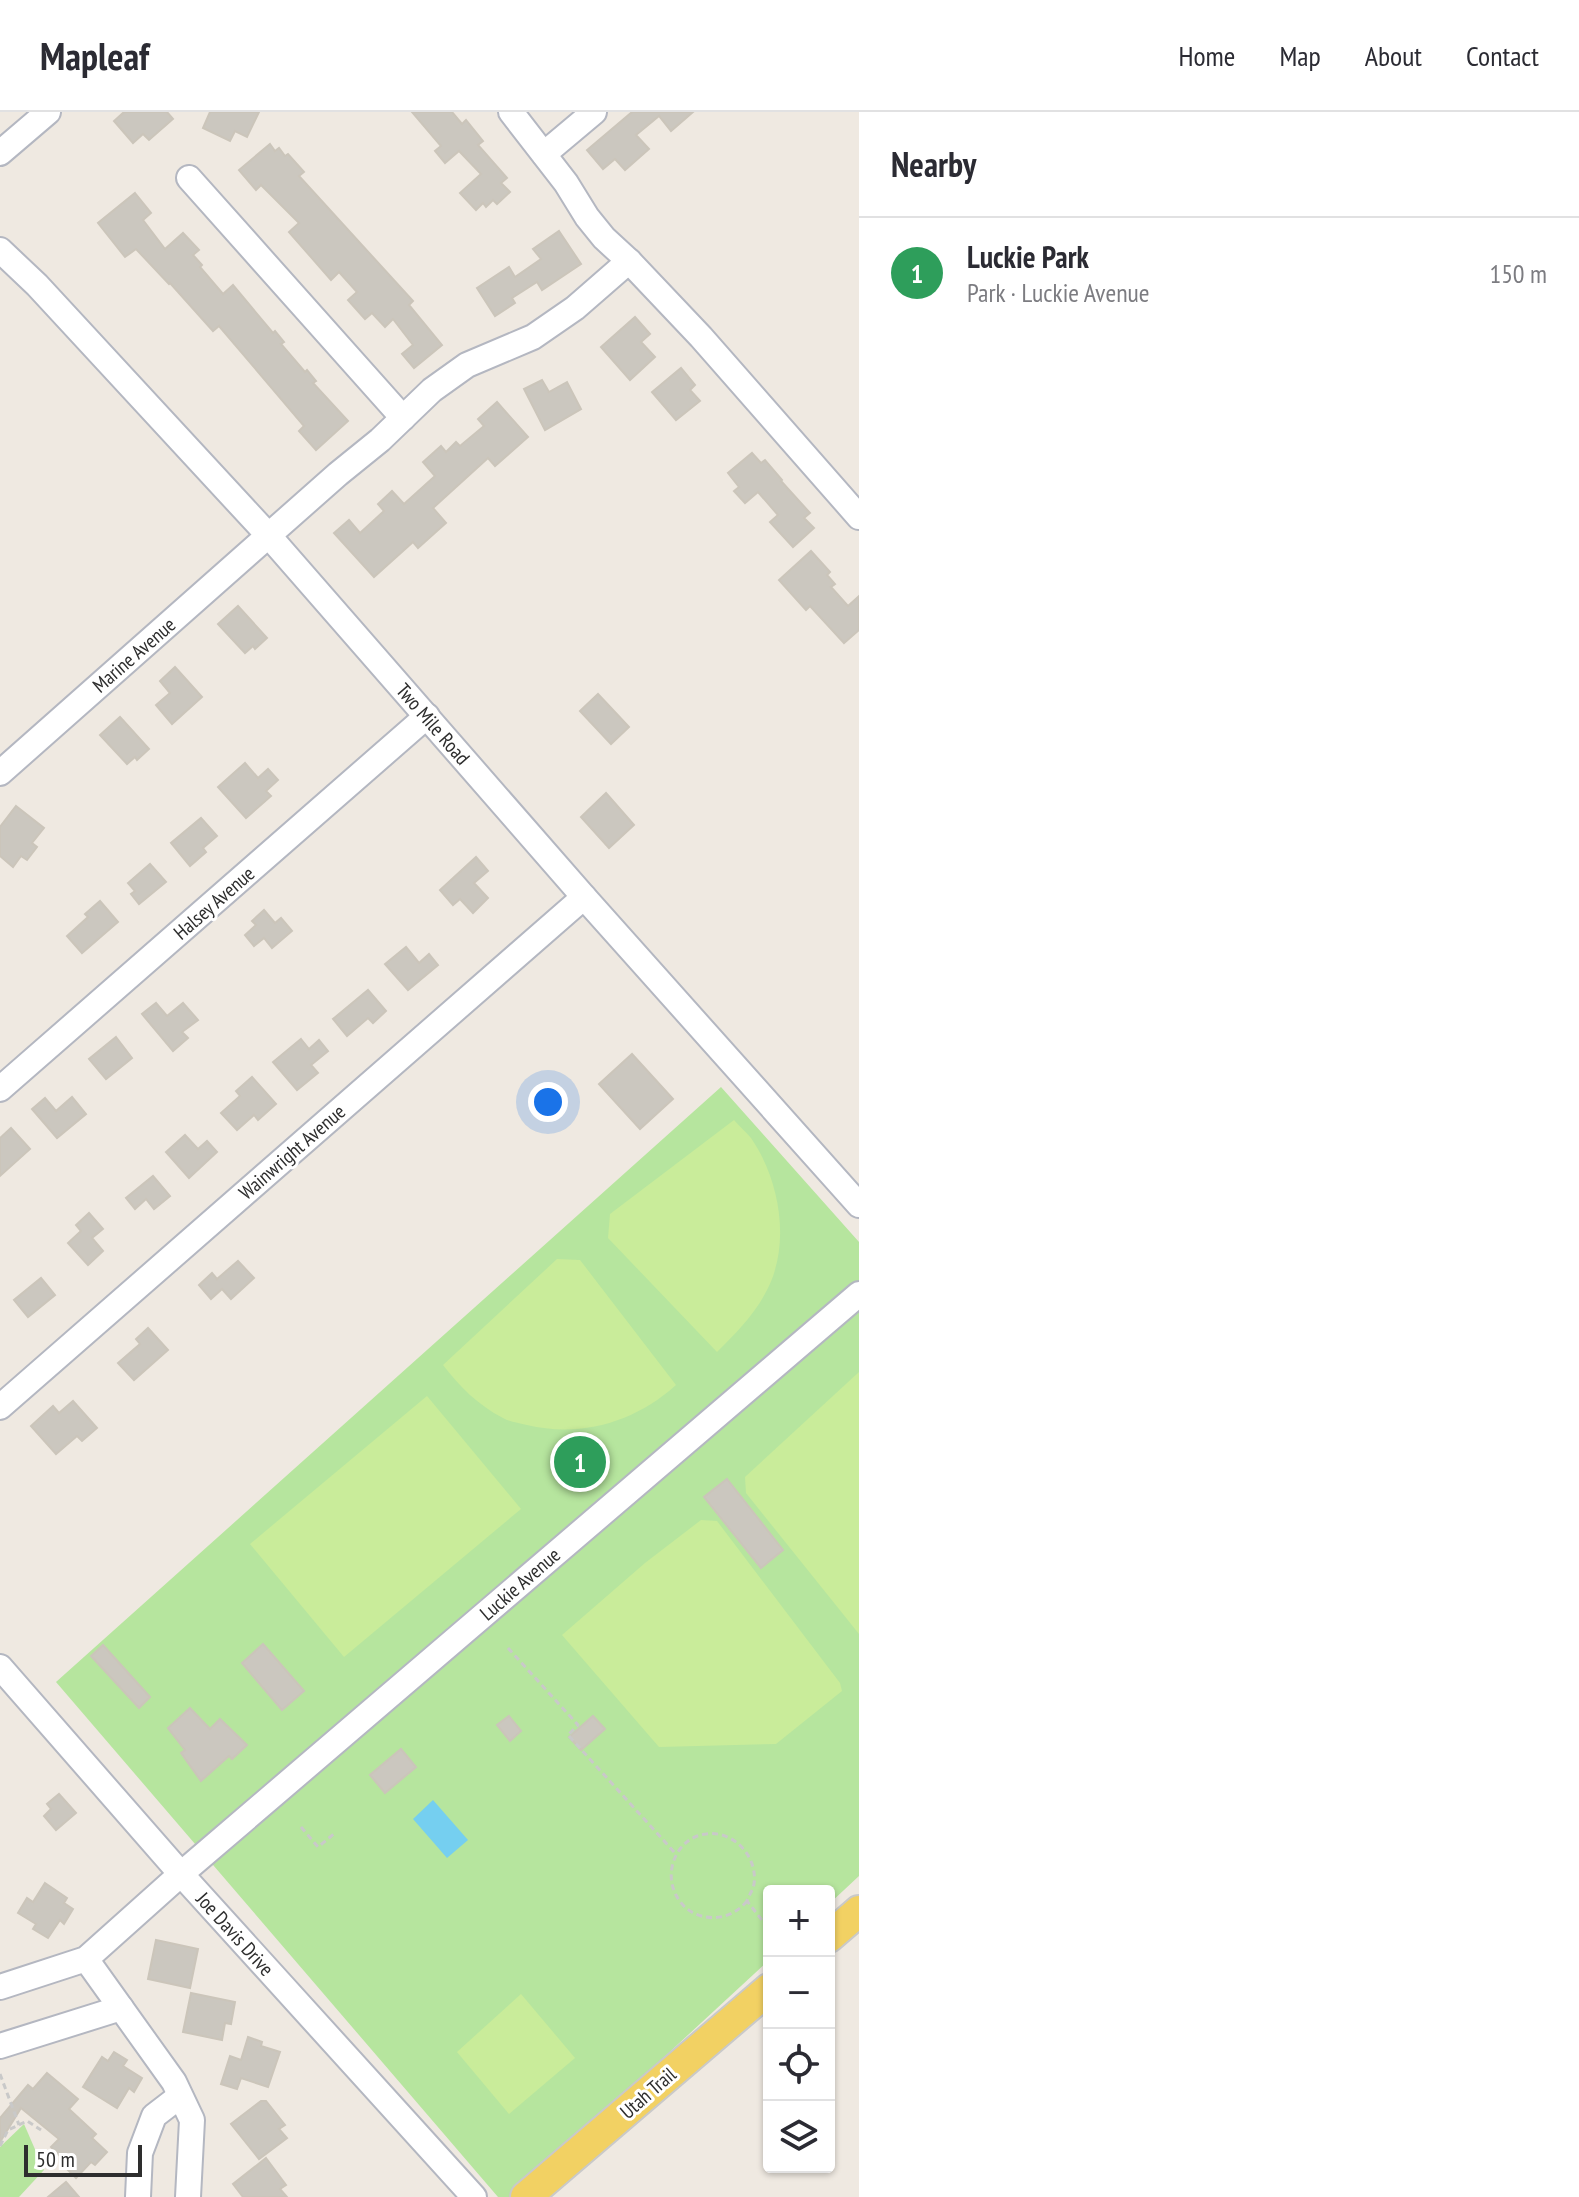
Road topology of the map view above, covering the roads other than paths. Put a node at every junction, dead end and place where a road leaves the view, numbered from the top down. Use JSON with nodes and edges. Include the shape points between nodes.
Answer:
{"nodes":[{"id":1,"x":48,"y":112,"type":"edge"},
{"id":2,"x":511,"y":112,"type":"edge"},
{"id":3,"x":594,"y":112,"type":"edge"},
{"id":4,"x":0,"y":153,"type":"edge"},
{"id":5,"x":544,"y":154,"type":"junction"},
{"id":6,"x":189,"y":178,"type":"dead end"},
{"id":7,"x":0,"y":250,"type":"edge"},
{"id":8,"x":629,"y":261,"type":"junction"},
{"id":9,"x":403,"y":418,"type":"junction"},
{"id":10,"x":859,"y":517,"type":"edge"},
{"id":11,"x":269,"y":536,"type":"junction"},
{"id":12,"x":427,"y":716,"type":"junction"},
{"id":13,"x":0,"y":773,"type":"edge"},
{"id":14,"x":584,"y":897,"type":"junction"},
{"id":15,"x":0,"y":1089,"type":"edge"},
{"id":16,"x":859,"y":1205,"type":"edge"},
{"id":17,"x":859,"y":1294,"type":"edge"},
{"id":18,"x":0,"y":1407,"type":"edge"},
{"id":19,"x":0,"y":1667,"type":"edge"},
{"id":20,"x":181,"y":1874,"type":"junction"},
{"id":21,"x":859,"y":1911,"type":"edge"},
{"id":22,"x":835,"y":1932,"type":"edge"},
{"id":23,"x":86,"y":1959,"type":"junction"},
{"id":24,"x":0,"y":1987,"type":"edge"},
{"id":25,"x":763,"y":1994,"type":"edge"},
{"id":26,"x":121,"y":2008,"type":"junction"},
{"id":27,"x":0,"y":2046,"type":"edge"},
{"id":28,"x":180,"y":2096,"type":"junction"},
{"id":29,"x":138,"y":2197,"type":"edge"},
{"id":30,"x":188,"y":2197,"type":"edge"},
{"id":31,"x":474,"y":2197,"type":"edge"},
{"id":32,"x":526,"y":2197,"type":"edge"}],
"edges":[{"from":1,"to":4,"type":"street"},
{"from":2,"to":5,"type":"street"},
{"from":3,"to":5,"type":"street"},
{"from":5,"to":8,"type":"street","via":[[587,217]]},
{"from":6,"to":9,"type":"street"},
{"from":7,"to":11,"type":"street","name":"Two Mile Road"},
{"from":8,"to":9,"type":"street","name":"Marine Avenue","via":[[575,308],[533,337],[467,365]]},
{"from":8,"to":10,"type":"street"},
{"from":9,"to":11,"type":"street","name":"Marine Avenue"},
{"from":11,"to":12,"type":"street","name":"Two Mile Road"},
{"from":11,"to":13,"type":"street","name":"Marine Avenue"},
{"from":12,"to":14,"type":"street","name":"Two Mile Road"},
{"from":12,"to":15,"type":"street","name":"Halsey Avenue"},
{"from":14,"to":16,"type":"street","name":"Two Mile Road"},
{"from":14,"to":18,"type":"street","name":"Wainwright Avenue"},
{"from":17,"to":20,"type":"street","name":"Luckie Avenue"},
{"from":19,"to":20,"type":"street","name":"Joe Davis Drive"},
{"from":20,"to":23,"type":"street","name":"Luckie Avenue"},
{"from":20,"to":31,"type":"street","name":"Joe Davis Drive"},
{"from":21,"to":22,"type":"main road"},
{"from":23,"to":24,"type":"street"},
{"from":23,"to":26,"type":"street"},
{"from":25,"to":32,"type":"main road","name":"Utah Trail"},
{"from":26,"to":27,"type":"street"},
{"from":26,"to":28,"type":"street"},
{"from":28,"to":29,"type":"street","via":[[154,2116],[140,2153]]},
{"from":28,"to":30,"type":"street","via":[[192,2120]]}]}
